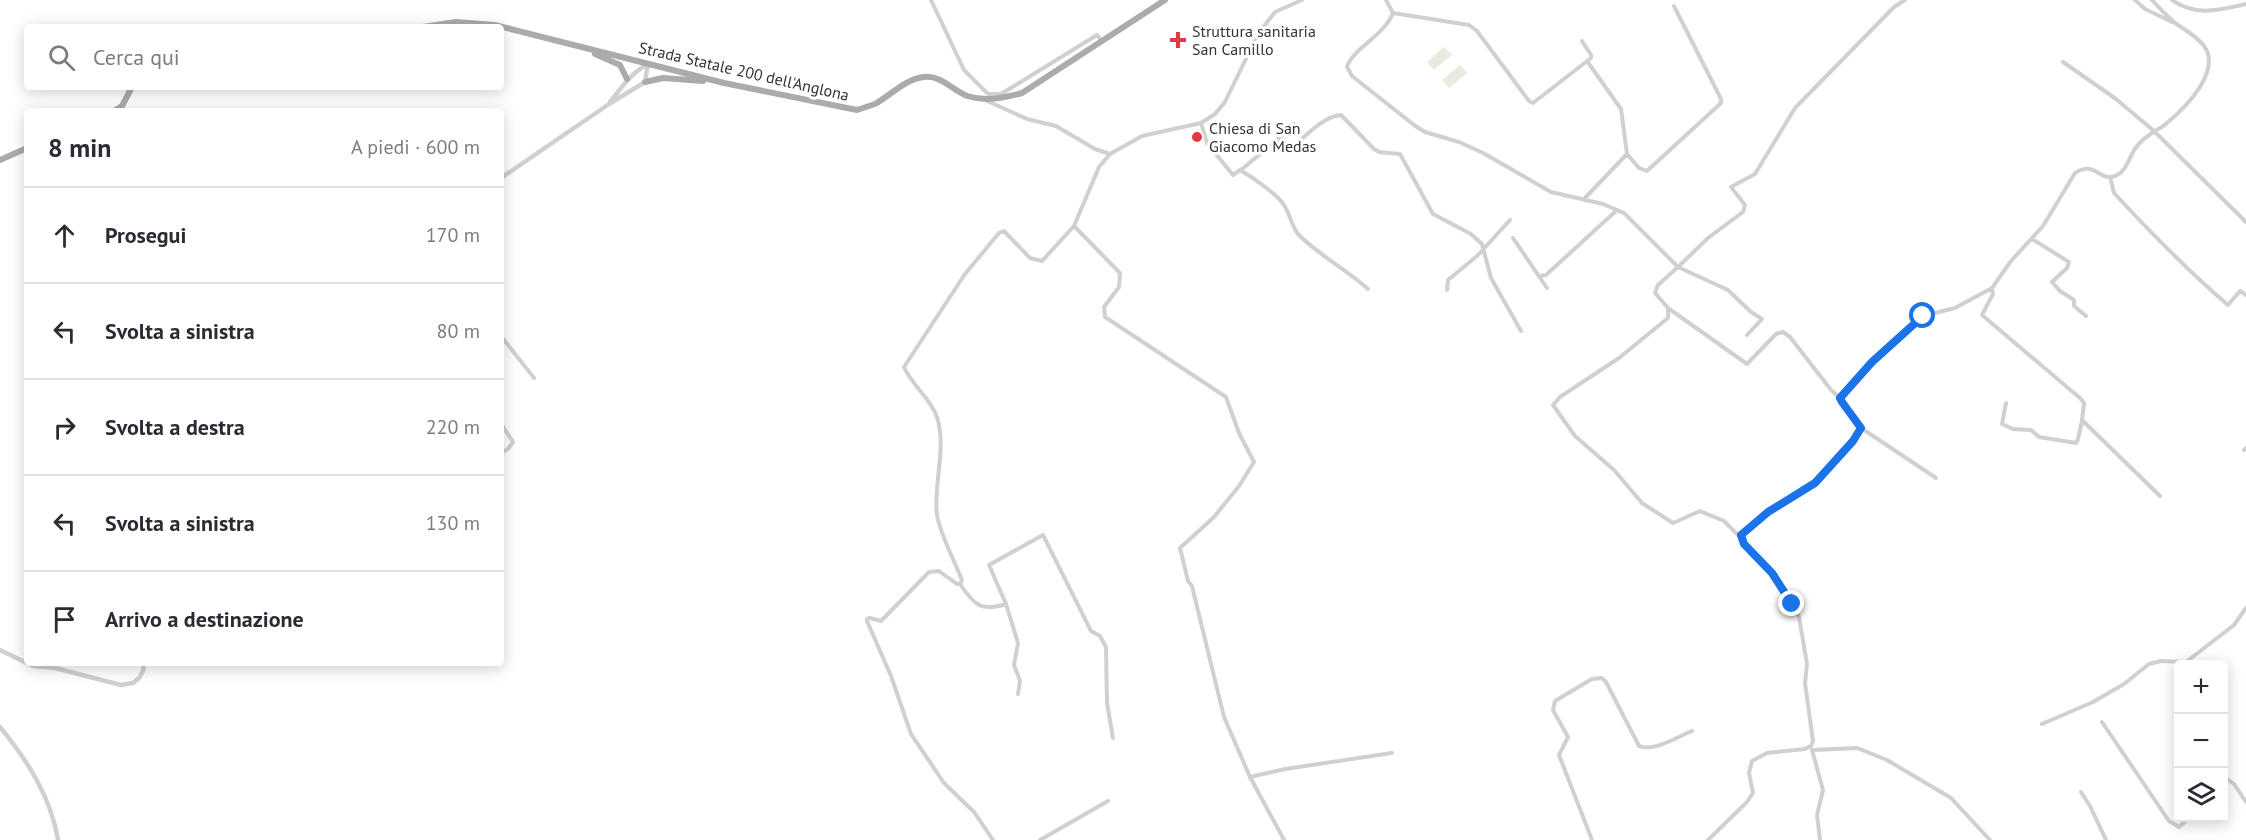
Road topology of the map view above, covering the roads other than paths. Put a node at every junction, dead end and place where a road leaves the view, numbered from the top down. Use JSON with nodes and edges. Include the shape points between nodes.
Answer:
{"nodes":[{"id":1,"x":931,"y":0,"type":"edge"},
{"id":2,"x":1165,"y":0,"type":"edge"},
{"id":3,"x":1302,"y":0,"type":"edge"},
{"id":4,"x":1386,"y":0,"type":"edge"},
{"id":5,"x":1905,"y":0,"type":"edge"},
{"id":6,"x":2135,"y":0,"type":"edge"},
{"id":7,"x":2152,"y":0,"type":"edge"},
{"id":8,"x":2172,"y":0,"type":"edge"},
{"id":9,"x":2246,"y":4,"type":"edge"},
{"id":10,"x":1674,"y":6,"type":"dead end"},
{"id":11,"x":1393,"y":13,"type":"junction"},
{"id":12,"x":2175,"y":23,"type":"junction"},
{"id":13,"x":443,"y":24,"type":"edge"},
{"id":14,"x":482,"y":24,"type":"edge"},
{"id":15,"x":504,"y":27,"type":"edge"},
{"id":16,"x":1102,"y":41,"type":"junction"},
{"id":17,"x":1582,"y":41,"type":"dead end"},
{"id":18,"x":578,"y":47,"type":"junction"},
{"id":19,"x":1587,"y":62,"type":"junction"},
{"id":20,"x":2062,"y":62,"type":"dead end"},
{"id":21,"x":648,"y":64,"type":"junction"},
{"id":22,"x":627,"y":79,"type":"junction"},
{"id":23,"x":645,"y":82,"type":"junction"},
{"id":24,"x":724,"y":84,"type":"junction"},
{"id":25,"x":130,"y":90,"type":"edge"},
{"id":26,"x":984,"y":99,"type":"junction"},
{"id":27,"x":609,"y":104,"type":"junction"},
{"id":28,"x":119,"y":108,"type":"edge"},
{"id":29,"x":1201,"y":123,"type":"junction"},
{"id":30,"x":1294,"y":124,"type":"dead end"},
{"id":31,"x":2154,"y":131,"type":"junction"},
{"id":32,"x":1277,"y":140,"type":"junction"},
{"id":33,"x":24,"y":149,"type":"edge"},
{"id":34,"x":1110,"y":154,"type":"junction"},
{"id":35,"x":1627,"y":154,"type":"junction"},
{"id":36,"x":0,"y":160,"type":"edge"},
{"id":37,"x":1240,"y":170,"type":"junction"},
{"id":38,"x":504,"y":176,"type":"edge"},
{"id":39,"x":2110,"y":177,"type":"junction"},
{"id":40,"x":1585,"y":198,"type":"junction"},
{"id":41,"x":1617,"y":210,"type":"junction"},
{"id":42,"x":1510,"y":220,"type":"dead end"},
{"id":43,"x":2246,"y":222,"type":"edge"},
{"id":44,"x":1074,"y":226,"type":"junction"},
{"id":45,"x":1513,"y":238,"type":"dead end"},
{"id":46,"x":2032,"y":238,"type":"junction"},
{"id":47,"x":1483,"y":249,"type":"junction"},
{"id":48,"x":1678,"y":267,"type":"junction"},
{"id":49,"x":1540,"y":276,"type":"junction"},
{"id":50,"x":1547,"y":288,"type":"dead end"},
{"id":51,"x":1992,"y":288,"type":"junction"},
{"id":52,"x":1368,"y":289,"type":"dead end"},
{"id":53,"x":1447,"y":290,"type":"dead end"},
{"id":54,"x":2246,"y":295,"type":"edge"},
{"id":55,"x":1668,"y":308,"type":"junction"},
{"id":56,"x":2086,"y":316,"type":"dead end"},
{"id":57,"x":1521,"y":331,"type":"dead end"},
{"id":58,"x":1747,"y":335,"type":"dead end"},
{"id":59,"x":504,"y":340,"type":"edge"},
{"id":60,"x":534,"y":378,"type":"dead end"},
{"id":61,"x":1840,"y":398,"type":"junction"},
{"id":62,"x":2006,"y":403,"type":"dead end"},
{"id":63,"x":2082,"y":420,"type":"junction"},
{"id":64,"x":504,"y":427,"type":"edge"},
{"id":65,"x":1861,"y":428,"type":"junction"},
{"id":66,"x":504,"y":451,"type":"edge"},
{"id":67,"x":1936,"y":478,"type":"dead end"},
{"id":68,"x":2160,"y":496,"type":"dead end"},
{"id":69,"x":1741,"y":538,"type":"junction"},
{"id":70,"x":960,"y":584,"type":"junction"},
{"id":71,"x":1006,"y":604,"type":"junction"},
{"id":72,"x":2246,"y":608,"type":"edge"},
{"id":73,"x":0,"y":650,"type":"edge"},
{"id":74,"x":24,"y":662,"type":"edge"},
{"id":75,"x":33,"y":666,"type":"edge"},
{"id":76,"x":144,"y":666,"type":"edge"},
{"id":77,"x":1018,"y":694,"type":"dead end"},
{"id":78,"x":2102,"y":722,"type":"dead end"},
{"id":79,"x":2042,"y":724,"type":"dead end"},
{"id":80,"x":0,"y":727,"type":"edge"},
{"id":81,"x":1692,"y":731,"type":"dead end"},
{"id":82,"x":1113,"y":738,"type":"dead end"},
{"id":83,"x":1812,"y":748,"type":"junction"},
{"id":84,"x":1392,"y":753,"type":"dead end"},
{"id":85,"x":1250,"y":777,"type":"junction"},
{"id":86,"x":2228,"y":780,"type":"edge"},
{"id":87,"x":2081,"y":792,"type":"dead end"},
{"id":88,"x":1108,"y":801,"type":"dead end"},
{"id":89,"x":2246,"y":802,"type":"edge"},
{"id":90,"x":2185,"y":822,"type":"edge"},
{"id":91,"x":58,"y":840,"type":"edge"},
{"id":92,"x":993,"y":840,"type":"edge"},
{"id":93,"x":1040,"y":840,"type":"edge"},
{"id":94,"x":1284,"y":840,"type":"edge"},
{"id":95,"x":1592,"y":840,"type":"edge"},
{"id":96,"x":1708,"y":840,"type":"edge"},
{"id":97,"x":1820,"y":840,"type":"edge"},
{"id":98,"x":1990,"y":840,"type":"edge"},
{"id":99,"x":2106,"y":840,"type":"edge"}],
"edges":[{"from":1,"to":16,"type":"street","via":[[964,70],[988,94],[1001,94],[1097,35]]},
{"from":2,"to":16,"type":"main road","name":"Strada Statale 200 dell'Anglona"},
{"from":3,"to":29,"type":"street","via":[[1275,12],[1258,34],[1225,102]]},
{"from":4,"to":11,"type":"street"},
{"from":5,"to":48,"type":"street","via":[[1795,108],[1755,174],[1731,187],[1744,206],[1743,212]]},
{"from":6,"to":12,"type":"street"},
{"from":7,"to":12,"type":"street"},
{"from":8,"to":9,"type":"street","via":[[2194,11]]},
{"from":10,"to":35,"type":"street","via":[[1721,99],[1720,104],[1647,171]]},
{"from":11,"to":19,"type":"street","via":[[1469,25],[1533,103]]},
{"from":11,"to":40,"type":"street","via":[[1369,43],[1350,58],[1347,67],[1352,76],[1425,132],[1483,153],[1551,192]]},
{"from":12,"to":31,"type":"street","via":[[2205,47],[2210,65],[2197,91]]},
{"from":13,"to":14,"type":"main road","name":"Strada Statale 200 dell'Anglona"},
{"from":15,"to":18,"type":"main road","name":"Strada Statale 200 dell'Anglona"},
{"from":16,"to":26,"type":"main road","name":"Strada Statale 200 dell'Anglona","via":[[1022,93]]},
{"from":17,"to":19,"type":"street","via":[[1591,55]]},
{"from":18,"to":21,"type":"main road","name":"Strada Statale 200 dell'Anglona"},
{"from":18,"to":22,"type":"main road","via":[[620,65]]},
{"from":19,"to":35,"type":"street","via":[[1621,109]]},
{"from":20,"to":31,"type":"street"},
{"from":21,"to":22,"type":"street"},
{"from":21,"to":23,"type":"street"},
{"from":21,"to":24,"type":"main road","name":"Strada Statale 200 dell'Anglona"},
{"from":22,"to":27,"type":"street"},
{"from":23,"to":24,"type":"main road","via":[[663,78]]},
{"from":23,"to":27,"type":"street"},
{"from":24,"to":26,"type":"main road","name":"Strada Statale 200 dell'Anglona","via":[[857,110],[912,80],[935,77],[965,95]]},
{"from":25,"to":28,"type":"main road"},
{"from":26,"to":34,"type":"street","via":[[1027,120],[1056,126]]},
{"from":27,"to":38,"type":"street"},
{"from":29,"to":34,"type":"street","via":[[1142,136]]},
{"from":29,"to":37,"type":"street","via":[[1208,143],[1227,168],[1233,175]]},
{"from":30,"to":32,"type":"street"},
{"from":31,"to":39,"type":"street","via":[[2136,148],[2122,172]]},
{"from":31,"to":43,"type":"street"},
{"from":32,"to":37,"type":"street"},
{"from":32,"to":47,"type":"street","via":[[1290,149],[1323,122],[1341,115],[1374,149],[1400,154],[1433,214],[1471,234]]},
{"from":33,"to":36,"type":"main road"},
{"from":34,"to":44,"type":"street","via":[[1099,167]]},
{"from":35,"to":40,"type":"street"},
{"from":37,"to":52,"type":"street","via":[[1285,205],[1297,233],[1314,249]]},
{"from":39,"to":46,"type":"street","via":[[2091,168],[2075,173]]},
{"from":39,"to":54,"type":"street","via":[[2114,192],[2206,286],[2228,305],[2240,291]]},
{"from":40,"to":41,"type":"street"},
{"from":41,"to":48,"type":"street"},
{"from":41,"to":49,"type":"street"},
{"from":42,"to":47,"type":"street"},
{"from":44,"to":70,"type":"street","via":[[1042,261],[1030,258],[1005,231],[999,233],[965,274],[904,367],[928,399],[937,419],[937,515],[962,580]]},
{"from":44,"to":85,"type":"street","via":[[1120,273],[1119,287],[1104,307],[1105,317],[1226,397],[1254,462],[1214,517],[1180,548],[1224,717]]},
{"from":45,"to":49,"type":"street"},
{"from":46,"to":51,"type":"street"},
{"from":46,"to":56,"type":"street","via":[[2069,262],[2052,282]]},
{"from":47,"to":53,"type":"street","via":[[1448,280]]},
{"from":47,"to":57,"type":"street","via":[[1491,278]]},
{"from":48,"to":55,"type":"street","via":[[1658,285],[1655,293]]},
{"from":48,"to":58,"type":"street","via":[[1728,290],[1762,319]]},
{"from":49,"to":50,"type":"street"},
{"from":51,"to":61,"type":"street","via":[[1955,308],[1923,316],[1872,362]]},
{"from":51,"to":63,"type":"street","via":[[1993,294],[1982,315],[2080,398],[2084,403]]},
{"from":55,"to":61,"type":"street","via":[[1747,364],[1776,334],[1783,332]]},
{"from":55,"to":69,"type":"street","via":[[1668,318],[1623,356],[1553,405],[1575,436],[1614,470],[1642,503],[1673,523],[1700,511],[1724,521]]},
{"from":59,"to":60,"type":"street"},
{"from":61,"to":65,"type":"street"},
{"from":62,"to":63,"type":"street","via":[[2002,424],[2031,430],[2039,437],[2076,443]]},
{"from":63,"to":68,"type":"street"},
{"from":64,"to":66,"type":"street","via":[[513,442]]},
{"from":65,"to":67,"type":"street"},
{"from":65,"to":69,"type":"street","via":[[1815,483],[1768,512]]},
{"from":69,"to":83,"type":"street","via":[[1779,582],[1799,617]]},
{"from":70,"to":71,"type":"street","via":[[982,607]]},
{"from":70,"to":92,"type":"street","via":[[939,571],[929,572],[881,621],[867,621],[911,734],[944,783],[974,812]]},
{"from":71,"to":77,"type":"street","via":[[1018,643],[1014,665],[1020,681]]},
{"from":71,"to":82,"type":"street","via":[[989,566],[1043,535],[1091,631],[1104,641]]},
{"from":72,"to":79,"type":"street","via":[[2234,625],[2186,662],[2149,664],[2093,702]]},
{"from":73,"to":74,"type":"street"},
{"from":75,"to":76,"type":"street","via":[[121,685],[139,678]]},
{"from":78,"to":90,"type":"street","via":[[2169,821],[2179,827]]},
{"from":80,"to":91,"type":"street","via":[[41,788],[55,821]]},
{"from":81,"to":95,"type":"street","via":[[1655,746],[1639,746],[1602,678],[1592,679],[1555,701],[1553,710],[1568,737],[1558,756]]},
{"from":83,"to":96,"type":"street","via":[[1767,753],[1752,761],[1749,773],[1753,793],[1748,802]]},
{"from":83,"to":97,"type":"street","via":[[1823,790],[1817,815]]},
{"from":83,"to":98,"type":"street","via":[[1857,748],[1887,760],[1951,798]]},
{"from":84,"to":85,"type":"street"},
{"from":85,"to":94,"type":"street"},
{"from":86,"to":89,"type":"street"},
{"from":87,"to":99,"type":"street"},
{"from":88,"to":93,"type":"street"}]}
